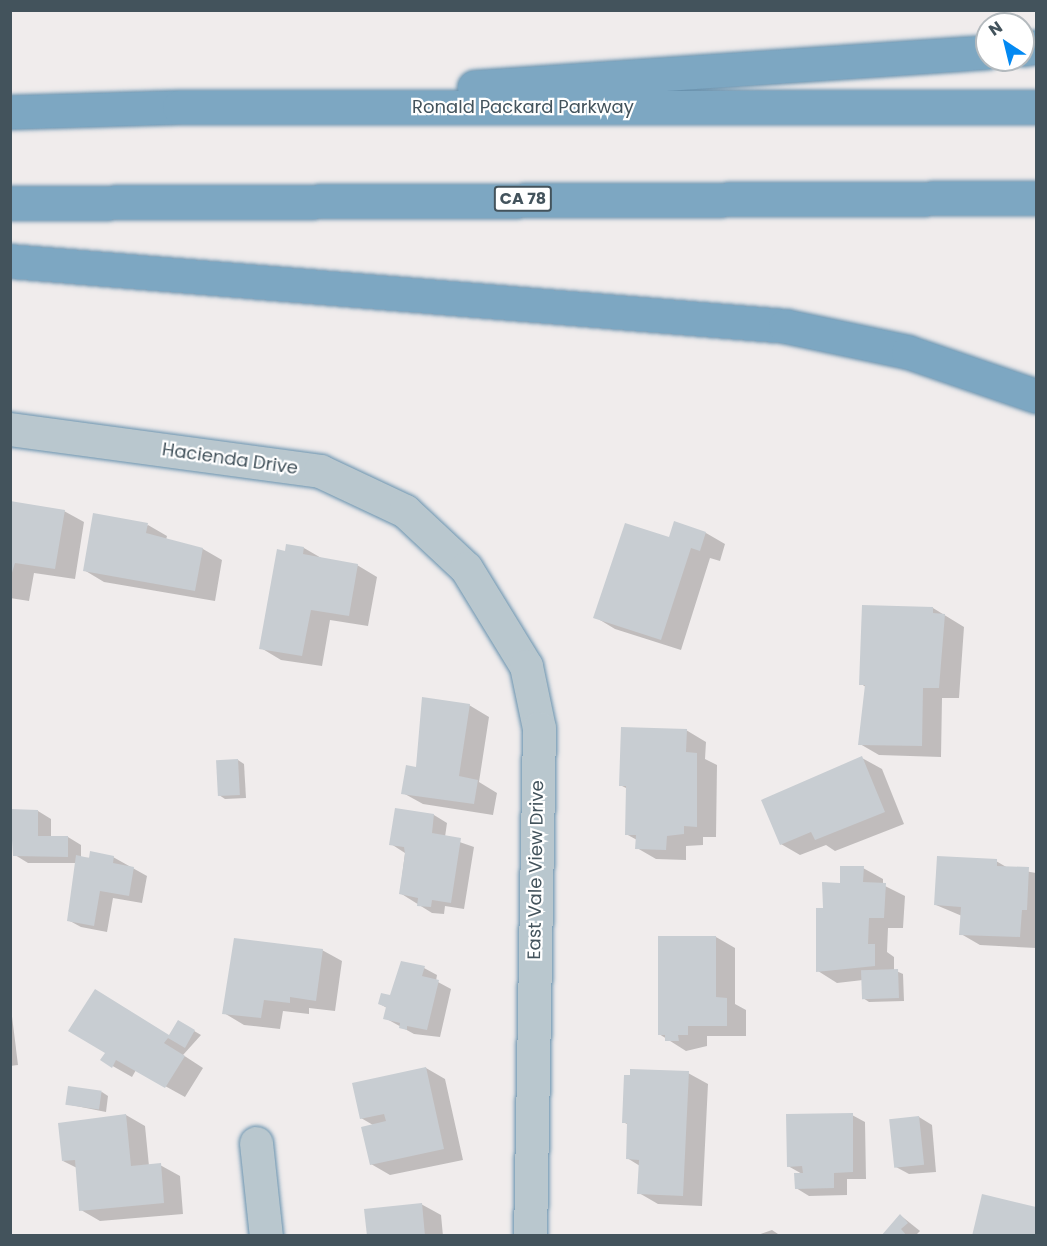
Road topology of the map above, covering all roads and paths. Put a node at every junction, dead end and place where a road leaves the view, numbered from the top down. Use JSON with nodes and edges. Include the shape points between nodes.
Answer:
{"nodes":[{"id":1,"x":975,"y":53,"type":"edge"},
{"id":2,"x":179,"y":107,"type":"junction"},
{"id":3,"x":1036,"y":107,"type":"edge"},
{"id":4,"x":10,"y":112,"type":"edge"},
{"id":5,"x":1036,"y":198,"type":"edge"},
{"id":6,"x":10,"y":203,"type":"edge"},
{"id":7,"x":10,"y":261,"type":"edge"},
{"id":8,"x":1036,"y":396,"type":"edge"},
{"id":9,"x":10,"y":429,"type":"edge"},
{"id":10,"x":434,"y":535,"type":"joint"},
{"id":11,"x":256,"y":1143,"type":"dead end"},
{"id":12,"x":266,"y":1236,"type":"edge"},
{"id":13,"x":530,"y":1236,"type":"edge"}],
"edges":[{"from":1,"to":2,"type":"highway"},
{"from":2,"to":3,"type":"highway","name":"Ronald Packard Parkway"},
{"from":2,"to":4,"type":"highway","name":"Ronald Packard Parkway"},
{"from":5,"to":6,"type":"highway","number":"CA 78"},
{"from":7,"to":8,"type":"highway","via":[[785,326],[908,352]]},
{"from":9,"to":10,"type":"street","name":"Hacienda Drive","via":[[320,471],[405,511]]},
{"from":10,"to":13,"type":"street","name":"East Vale View Drive","via":[[466,568],[526,666],[539,728]]},
{"from":11,"to":12,"type":"street"}]}
